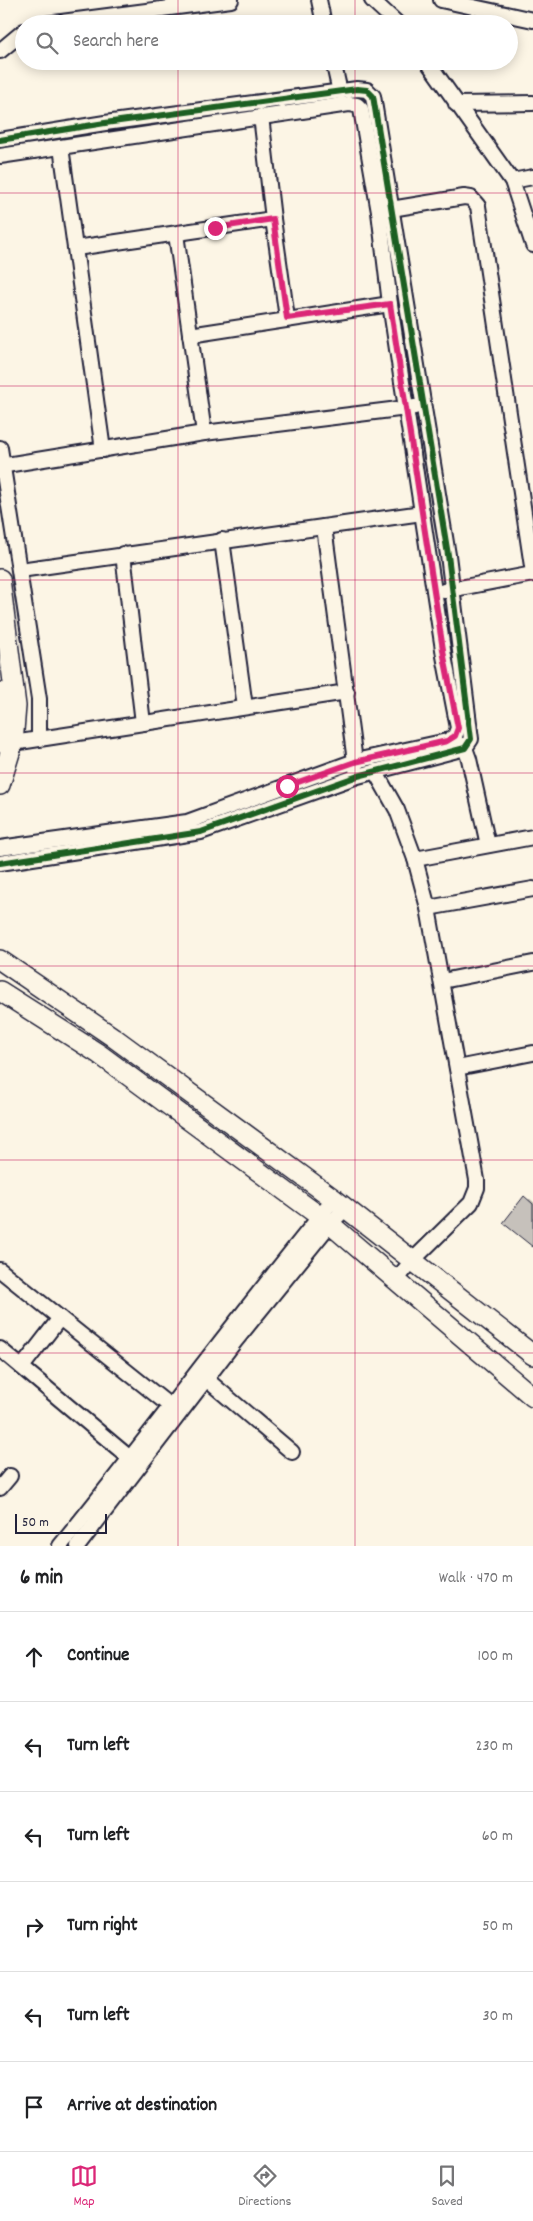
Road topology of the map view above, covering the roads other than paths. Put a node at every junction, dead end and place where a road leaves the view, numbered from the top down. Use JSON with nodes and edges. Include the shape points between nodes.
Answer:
{"nodes":[{"id":1,"x":231,"y":0,"type":"edge"},
{"id":2,"x":319,"y":0,"type":"edge"},
{"id":3,"x":372,"y":0,"type":"edge"},
{"id":4,"x":441,"y":0,"type":"edge"},
{"id":5,"x":115,"y":15,"type":"edge"},
{"id":6,"x":322,"y":15,"type":"edge"},
{"id":7,"x":388,"y":15,"type":"edge"},
{"id":8,"x":510,"y":15,"type":"edge"},
{"id":9,"x":518,"y":17,"type":"edge"},
{"id":10,"x":533,"y":20,"type":"edge"},
{"id":11,"x":15,"y":39,"type":"edge"},
{"id":12,"x":0,"y":50,"type":"edge"},
{"id":13,"x":335,"y":70,"type":"edge"},
{"id":14,"x":433,"y":70,"type":"edge"},
{"id":15,"x":367,"y":90,"type":"junction"},
{"id":16,"x":340,"y":92,"type":"junction"},
{"id":17,"x":533,"y":103,"type":"edge"},
{"id":18,"x":456,"y":104,"type":"junction"},
{"id":19,"x":359,"y":107,"type":"junction"},
{"id":20,"x":261,"y":116,"type":"junction"},
{"id":21,"x":0,"y":140,"type":"edge"},
{"id":22,"x":61,"y":147,"type":"junction"},
{"id":23,"x":0,"y":156,"type":"edge"},
{"id":24,"x":533,"y":177,"type":"edge"},
{"id":25,"x":512,"y":181,"type":"junction"},
{"id":26,"x":386,"y":210,"type":"junction"},
{"id":27,"x":273,"y":219,"type":"junction"},
{"id":28,"x":176,"y":234,"type":"junction"},
{"id":29,"x":533,"y":245,"type":"edge"},
{"id":30,"x":76,"y":248,"type":"junction"},
{"id":31,"x":390,"y":304,"type":"junction"},
{"id":32,"x":287,"y":318,"type":"junction"},
{"id":33,"x":190,"y":334,"type":"junction"},
{"id":34,"x":423,"y":406,"type":"junction"},
{"id":35,"x":406,"y":408,"type":"junction"},
{"id":36,"x":204,"y":434,"type":"junction"},
{"id":37,"x":0,"y":448,"type":"edge"},
{"id":38,"x":103,"y":450,"type":"junction"},
{"id":39,"x":1,"y":466,"type":"edge"},
{"id":40,"x":422,"y":513,"type":"junction"},
{"id":41,"x":324,"y":527,"type":"junction"},
{"id":42,"x":222,"y":540,"type":"junction"},
{"id":43,"x":123,"y":554,"type":"junction"},
{"id":44,"x":20,"y":570,"type":"junction"},
{"id":45,"x":533,"y":574,"type":"edge"},
{"id":46,"x":0,"y":579,"type":"edge"},
{"id":47,"x":452,"y":589,"type":"junction"},
{"id":48,"x":436,"y":592,"type":"junction"},
{"id":49,"x":0,"y":692,"type":"edge"},
{"id":50,"x":347,"y":692,"type":"junction"},
{"id":51,"x":245,"y":707,"type":"junction"},
{"id":52,"x":143,"y":723,"type":"junction"},
{"id":53,"x":39,"y":738,"type":"junction"},
{"id":54,"x":4,"y":739,"type":"edge"},
{"id":55,"x":453,"y":739,"type":"junction"},
{"id":56,"x":465,"y":748,"type":"junction"},
{"id":57,"x":355,"y":762,"type":"junction"},
{"id":58,"x":375,"y":771,"type":"junction"},
{"id":59,"x":358,"y":776,"type":"junction"},
{"id":60,"x":0,"y":785,"type":"edge"},
{"id":61,"x":533,"y":837,"type":"edge"},
{"id":62,"x":488,"y":844,"type":"junction"},
{"id":63,"x":0,"y":848,"type":"edge"},
{"id":64,"x":415,"y":859,"type":"junction"},
{"id":65,"x":0,"y":863,"type":"edge"},
{"id":66,"x":533,"y":889,"type":"edge"},
{"id":67,"x":428,"y":908,"type":"junction"},
{"id":68,"x":0,"y":960,"type":"edge"},
{"id":69,"x":533,"y":963,"type":"edge"},
{"id":70,"x":442,"y":981,"type":"junction"},
{"id":71,"x":0,"y":991,"type":"edge"},
{"id":72,"x":533,"y":1053,"type":"edge"},
{"id":73,"x":458,"y":1068,"type":"junction"},
{"id":74,"x":339,"y":1204,"type":"junction"},
{"id":75,"x":325,"y":1220,"type":"junction"},
{"id":76,"x":411,"y":1262,"type":"junction"},
{"id":77,"x":0,"y":1270,"type":"edge"},
{"id":78,"x":397,"y":1279,"type":"junction"},
{"id":79,"x":60,"y":1318,"type":"junction"},
{"id":80,"x":0,"y":1349,"type":"edge"},
{"id":81,"x":533,"y":1355,"type":"edge"},
{"id":82,"x":22,"y":1367,"type":"junction"},
{"id":83,"x":202,"y":1375,"type":"junction"},
{"id":84,"x":533,"y":1397,"type":"edge"},
{"id":85,"x":170,"y":1406,"type":"junction"},
{"id":86,"x":292,"y":1452,"type":"dead end"},
{"id":87,"x":136,"y":1462,"type":"junction"},
{"id":88,"x":10,"y":1476,"type":"dead end"},
{"id":89,"x":0,"y":1488,"type":"edge"},
{"id":90,"x":89,"y":1520,"type":"junction"},
{"id":91,"x":60,"y":1546,"type":"edge"},
{"id":92,"x":78,"y":1546,"type":"edge"}],
"edges":[{"from":1,"to":5,"type":"street"},
{"from":2,"to":6,"type":"street"},
{"from":3,"to":7,"type":"street"},
{"from":4,"to":8,"type":"street"},
{"from":9,"to":10,"type":"street"},
{"from":11,"to":12,"type":"street"},
{"from":13,"to":16,"type":"street"},
{"from":14,"to":18,"type":"street"},
{"from":15,"to":16,"type":"street"},
{"from":15,"to":19,"type":"street"},
{"from":15,"to":26,"type":"street","via":[[376,103]]},
{"from":16,"to":21,"type":"street"},
{"from":17,"to":18,"type":"street"},
{"from":18,"to":25,"type":"street"},
{"from":19,"to":20,"type":"street","via":[[349,104]]},
{"from":19,"to":26,"type":"street"},
{"from":20,"to":22,"type":"street"},
{"from":20,"to":27,"type":"street"},
{"from":22,"to":23,"type":"street"},
{"from":22,"to":30,"type":"street"},
{"from":24,"to":25,"type":"street"},
{"from":25,"to":29,"type":"street"},
{"from":26,"to":31,"type":"street"},
{"from":26,"to":34,"type":"street"},
{"from":26,"to":45,"type":"street","via":[[464,197],[471,198],[478,206]]},
{"from":27,"to":28,"type":"street"},
{"from":27,"to":32,"type":"street"},
{"from":28,"to":30,"type":"street"},
{"from":28,"to":33,"type":"street"},
{"from":30,"to":38,"type":"street"},
{"from":31,"to":32,"type":"street"},
{"from":31,"to":35,"type":"street"},
{"from":32,"to":33,"type":"street"},
{"from":33,"to":36,"type":"street"},
{"from":34,"to":35,"type":"street"},
{"from":34,"to":47,"type":"street"},
{"from":35,"to":36,"type":"street"},
{"from":35,"to":40,"type":"street"},
{"from":36,"to":38,"type":"street"},
{"from":37,"to":39,"type":"street"},
{"from":38,"to":39,"type":"street"},
{"from":39,"to":44,"type":"street"},
{"from":40,"to":41,"type":"street"},
{"from":40,"to":48,"type":"street"},
{"from":41,"to":42,"type":"street"},
{"from":41,"to":50,"type":"street"},
{"from":42,"to":43,"type":"street"},
{"from":42,"to":51,"type":"street"},
{"from":43,"to":44,"type":"street"},
{"from":43,"to":52,"type":"street"},
{"from":44,"to":53,"type":"street","via":[[39,699]]},
{"from":45,"to":47,"type":"street"},
{"from":46,"to":54,"type":"street","via":[[16,706]]},
{"from":47,"to":48,"type":"street"},
{"from":47,"to":56,"type":"street","via":[[471,739]]},
{"from":48,"to":55,"type":"street","via":[[458,728]]},
{"from":49,"to":54,"type":"street"},
{"from":50,"to":51,"type":"street"},
{"from":50,"to":57,"type":"street"},
{"from":51,"to":52,"type":"street"},
{"from":52,"to":53,"type":"street"},
{"from":53,"to":54,"type":"street"},
{"from":54,"to":60,"type":"street"},
{"from":55,"to":56,"type":"street"},
{"from":55,"to":57,"type":"street"},
{"from":56,"to":58,"type":"street"},
{"from":56,"to":62,"type":"street"},
{"from":57,"to":59,"type":"street"},
{"from":57,"to":63,"type":"street","via":[[187,822]]},
{"from":58,"to":59,"type":"street"},
{"from":58,"to":64,"type":"street","via":[[397,810]]},
{"from":59,"to":65,"type":"street","via":[[195,834]]},
{"from":61,"to":62,"type":"street"},
{"from":62,"to":64,"type":"street"},
{"from":64,"to":67,"type":"street"},
{"from":66,"to":67,"type":"street"},
{"from":67,"to":70,"type":"street"},
{"from":68,"to":74,"type":"street","via":[[113,1037]]},
{"from":69,"to":70,"type":"street"},
{"from":70,"to":73,"type":"street"},
{"from":71,"to":75,"type":"street","via":[[99,1054]]},
{"from":72,"to":73,"type":"street"},
{"from":73,"to":76,"type":"street","via":[[477,1188],[471,1203]]},
{"from":74,"to":75,"type":"street"},
{"from":74,"to":76,"type":"street"},
{"from":75,"to":78,"type":"street"},
{"from":75,"to":83,"type":"street","via":[[236,1340]]},
{"from":76,"to":78,"type":"street"},
{"from":76,"to":81,"type":"street"},
{"from":77,"to":79,"type":"street"},
{"from":78,"to":84,"type":"street"},
{"from":79,"to":82,"type":"street"},
{"from":79,"to":85,"type":"street"},
{"from":80,"to":82,"type":"street"},
{"from":82,"to":87,"type":"street"},
{"from":83,"to":85,"type":"street"},
{"from":83,"to":86,"type":"street"},
{"from":83,"to":87,"type":"street"},
{"from":85,"to":87,"type":"street"},
{"from":87,"to":90,"type":"street"},
{"from":88,"to":89,"type":"street"},
{"from":90,"to":91,"type":"street"},
{"from":90,"to":92,"type":"street"}]}
